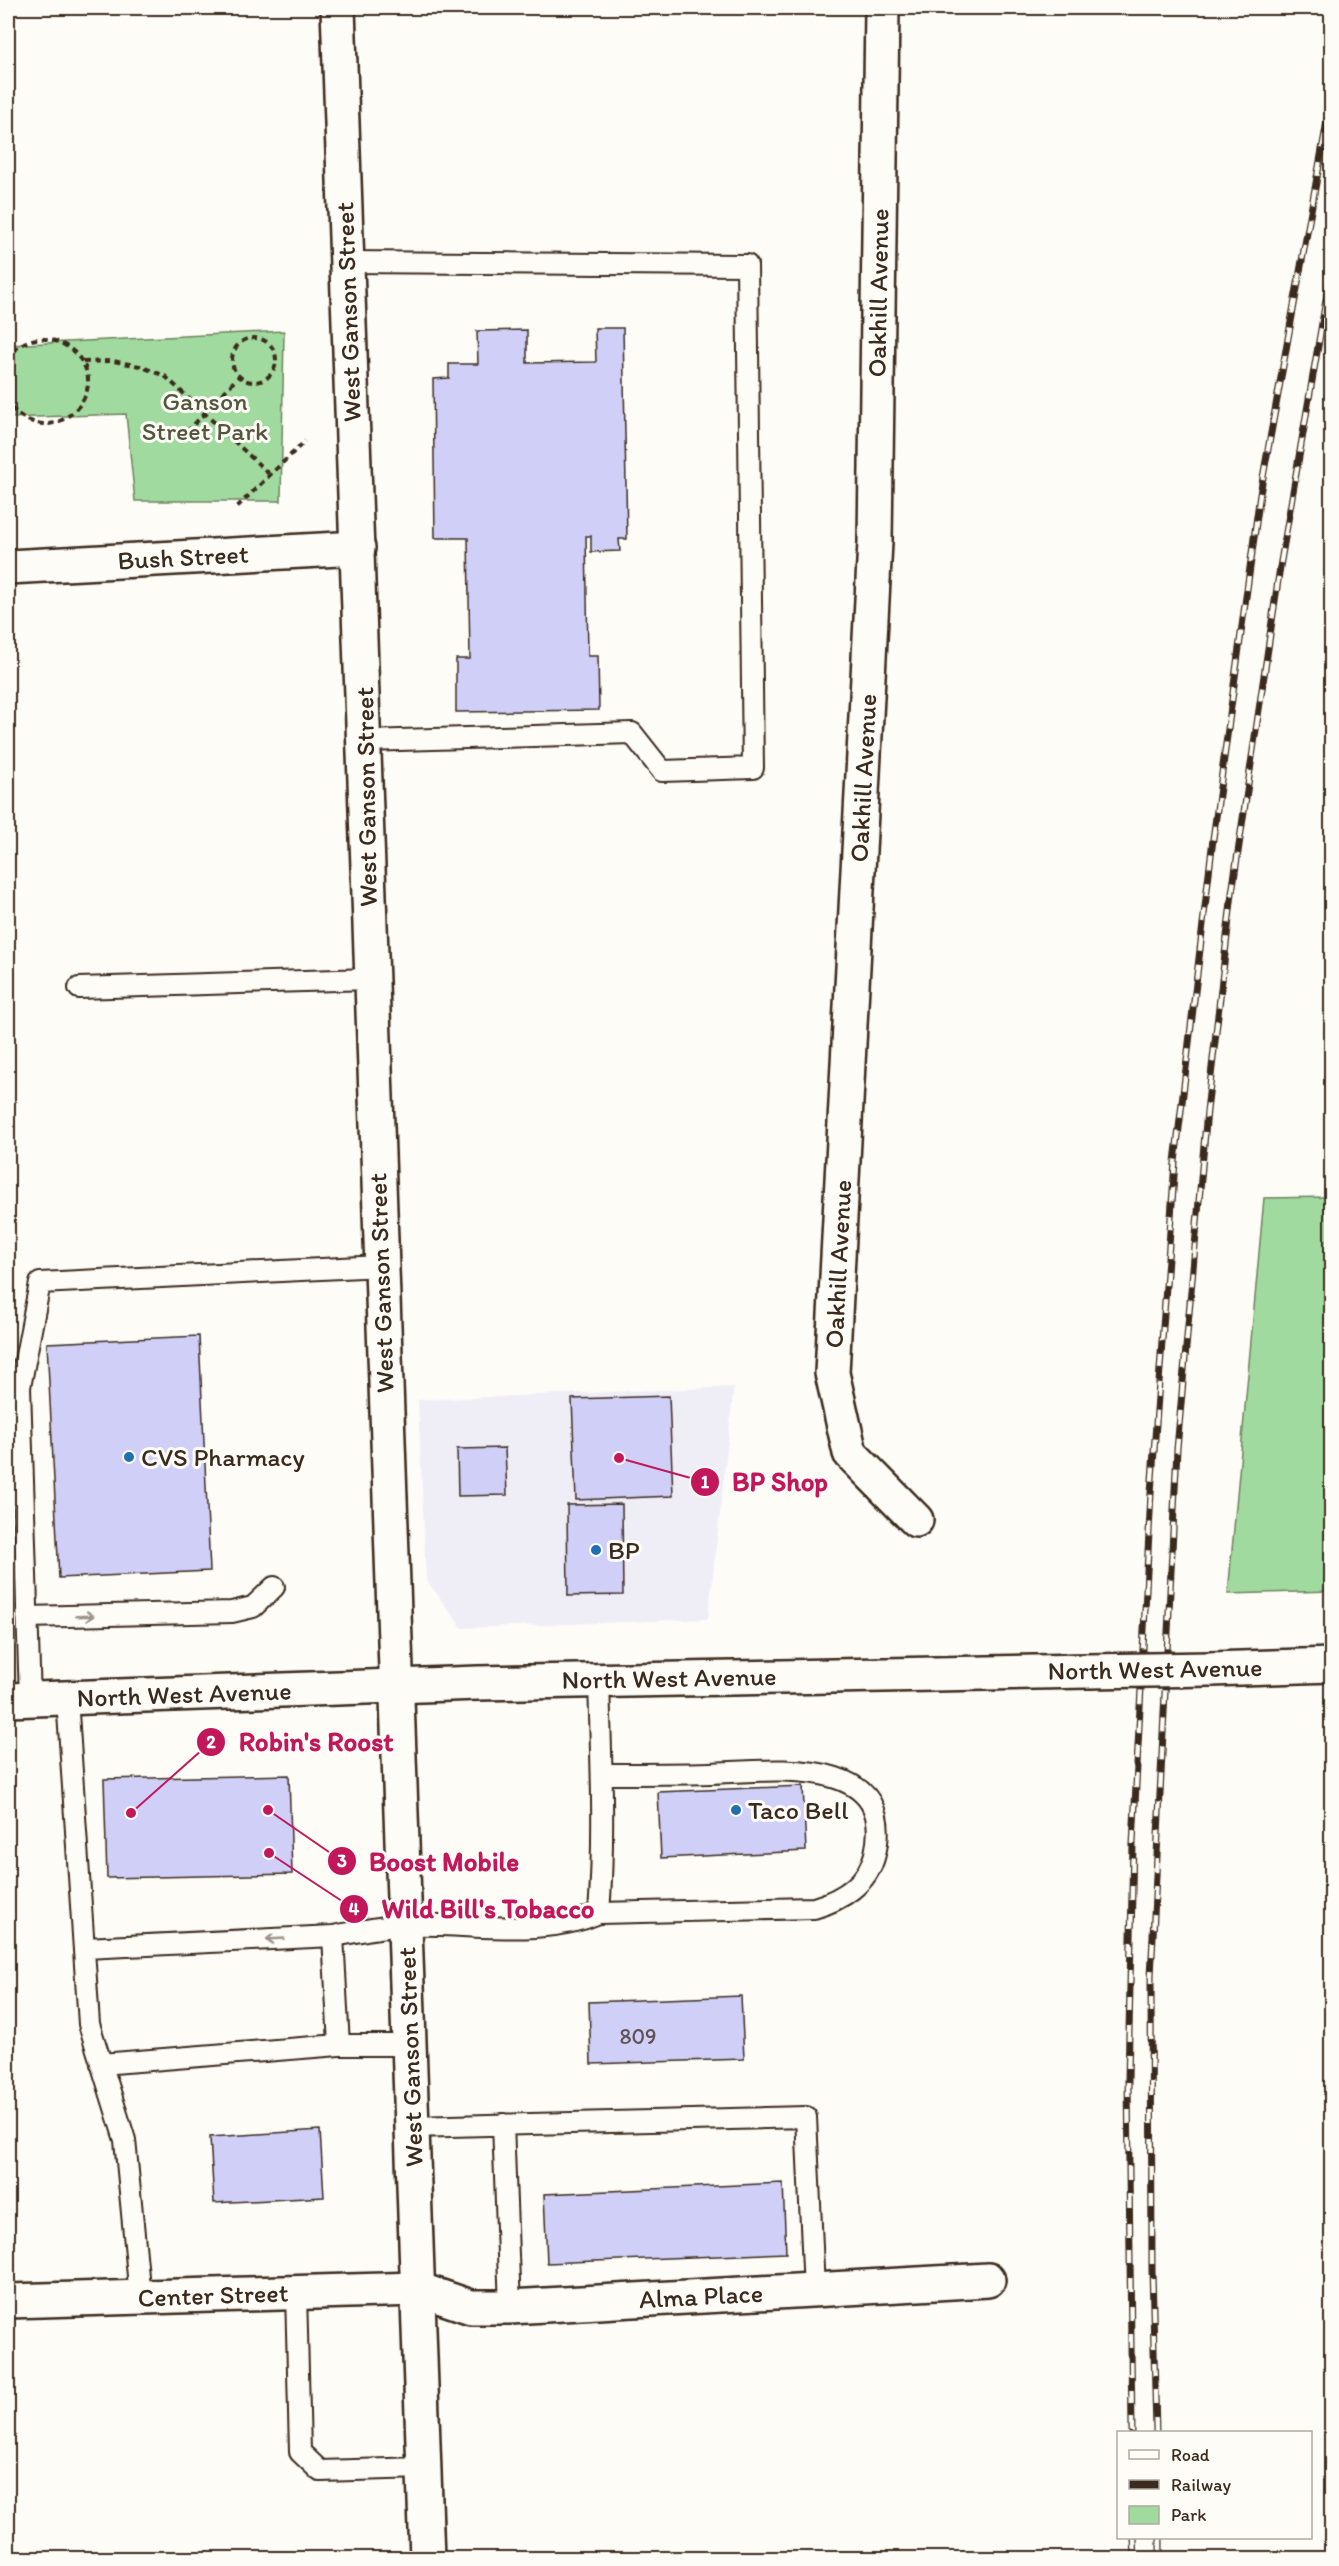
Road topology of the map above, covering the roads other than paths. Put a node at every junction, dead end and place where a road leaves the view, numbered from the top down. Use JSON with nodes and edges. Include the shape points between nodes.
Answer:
{"nodes":[{"id":1,"x":338,"y":8,"type":"edge"},
{"id":2,"x":882,"y":8,"type":"edge"},
{"id":3,"x":346,"y":262,"type":"junction"},
{"id":4,"x":357,"y":548,"type":"junction"},
{"id":5,"x":8,"y":567,"type":"edge"},
{"id":6,"x":366,"y":741,"type":"junction"},
{"id":7,"x":370,"y":979,"type":"junction"},
{"id":8,"x":79,"y":988,"type":"dead end"},
{"id":9,"x":381,"y":1266,"type":"junction"},
{"id":10,"x":916,"y":1520,"type":"dead end"},
{"id":11,"x":274,"y":1587,"type":"dead end"},
{"id":12,"x":27,"y":1617,"type":"junction"},
{"id":13,"x":1332,"y":1665,"type":"edge"},
{"id":14,"x":599,"y":1680,"type":"junction"},
{"id":15,"x":397,"y":1686,"type":"junction"},
{"id":16,"x":67,"y":1698,"type":"junction"},
{"id":17,"x":19,"y":1700,"type":"edge"},
{"id":18,"x":602,"y":1774,"type":"junction"},
{"id":19,"x":599,"y":1913,"type":"junction"},
{"id":20,"x":405,"y":1924,"type":"junction"},
{"id":21,"x":333,"y":1936,"type":"junction"},
{"id":22,"x":85,"y":1948,"type":"junction"},
{"id":23,"x":339,"y":2045,"type":"junction"},
{"id":24,"x":409,"y":2045,"type":"junction"},
{"id":25,"x":101,"y":2064,"type":"junction"},
{"id":26,"x":503,"y":2124,"type":"junction"},
{"id":27,"x":412,"y":2127,"type":"junction"},
{"id":28,"x":988,"y":2280,"type":"dead end"},
{"id":29,"x":418,"y":2289,"type":"junction"},
{"id":30,"x":814,"y":2290,"type":"junction"},
{"id":31,"x":296,"y":2292,"type":"junction"},
{"id":32,"x":140,"y":2297,"type":"junction"},
{"id":33,"x":8,"y":2301,"type":"edge"},
{"id":34,"x":510,"y":2307,"type":"junction"},
{"id":35,"x":423,"y":2468,"type":"junction"},
{"id":36,"x":427,"y":2559,"type":"edge"}],
"edges":[{"from":1,"to":3,"type":"street","name":"West Ganson Street"},
{"from":2,"to":10,"type":"street","name":"Oakhill Avenue","via":[[875,542],[832,1373],[850,1454]]},
{"from":3,"to":4,"type":"street","name":"West Ganson Street"},
{"from":3,"to":6,"type":"lane","via":[[747,265],[753,768],[662,771],[633,733]]},
{"from":4,"to":5,"type":"street","name":"Bush Street"},
{"from":4,"to":6,"type":"street","name":"West Ganson Street"},
{"from":6,"to":7,"type":"street","name":"West Ganson Street"},
{"from":7,"to":8,"type":"lane"},
{"from":7,"to":9,"type":"street","name":"West Ganson Street"},
{"from":9,"to":12,"type":"lane","via":[[40,1283],[20,1387]]},
{"from":9,"to":15,"type":"street","name":"West Ganson Street"},
{"from":12,"to":11,"type":"lane","one_way":true,"via":[[232,1612],[253,1607]]},
{"from":12,"to":17,"type":"lane"},
{"from":13,"to":14,"type":"street","name":"North West Avenue","bridge":true},
{"from":14,"to":15,"type":"street","name":"North West Avenue"},
{"from":14,"to":18,"type":"lane"},
{"from":15,"to":16,"type":"street","name":"North West Avenue"},
{"from":15,"to":20,"type":"street","name":"West Ganson Street"},
{"from":16,"to":17,"type":"street","name":"North West Avenue"},
{"from":16,"to":22,"type":"lane"},
{"from":18,"to":19,"type":"lane"},
{"from":18,"to":19,"type":"lane","via":[[806,1770],[840,1778],[858,1789],[876,1810],[879,1838],[873,1863],[856,1887],[837,1901],[814,1908]]},
{"from":19,"to":20,"type":"lane","via":[[576,1923],[525,1927]]},
{"from":20,"to":21,"type":"lane"},
{"from":20,"to":24,"type":"street","name":"West Ganson Street"},
{"from":21,"to":22,"type":"lane","one_way":true},
{"from":21,"to":23,"type":"lane"},
{"from":22,"to":25,"type":"lane","via":[[89,2024]]},
{"from":23,"to":24,"type":"lane"},
{"from":23,"to":25,"type":"lane"},
{"from":24,"to":27,"type":"street","name":"West Ganson Street"},
{"from":25,"to":32,"type":"lane","via":[[125,2140]]},
{"from":26,"to":27,"type":"lane"},
{"from":26,"to":30,"type":"lane","via":[[806,2117]]},
{"from":26,"to":34,"type":"lane"},
{"from":27,"to":29,"type":"street","name":"West Ganson Street"},
{"from":28,"to":30,"type":"street","name":"Alma Place"},
{"from":29,"to":31,"type":"street","name":"Center Street"},
{"from":29,"to":34,"type":"street","name":"Alma Place","via":[[471,2307]]},
{"from":29,"to":35,"type":"street","name":"West Ganson Street"},
{"from":30,"to":34,"type":"street","name":"Alma Place"},
{"from":31,"to":32,"type":"street","name":"Center Street"},
{"from":31,"to":35,"type":"lane","via":[[300,2451],[320,2471]]},
{"from":32,"to":33,"type":"street","name":"Center Street"},
{"from":35,"to":36,"type":"street","name":"West Ganson Street"}]}
